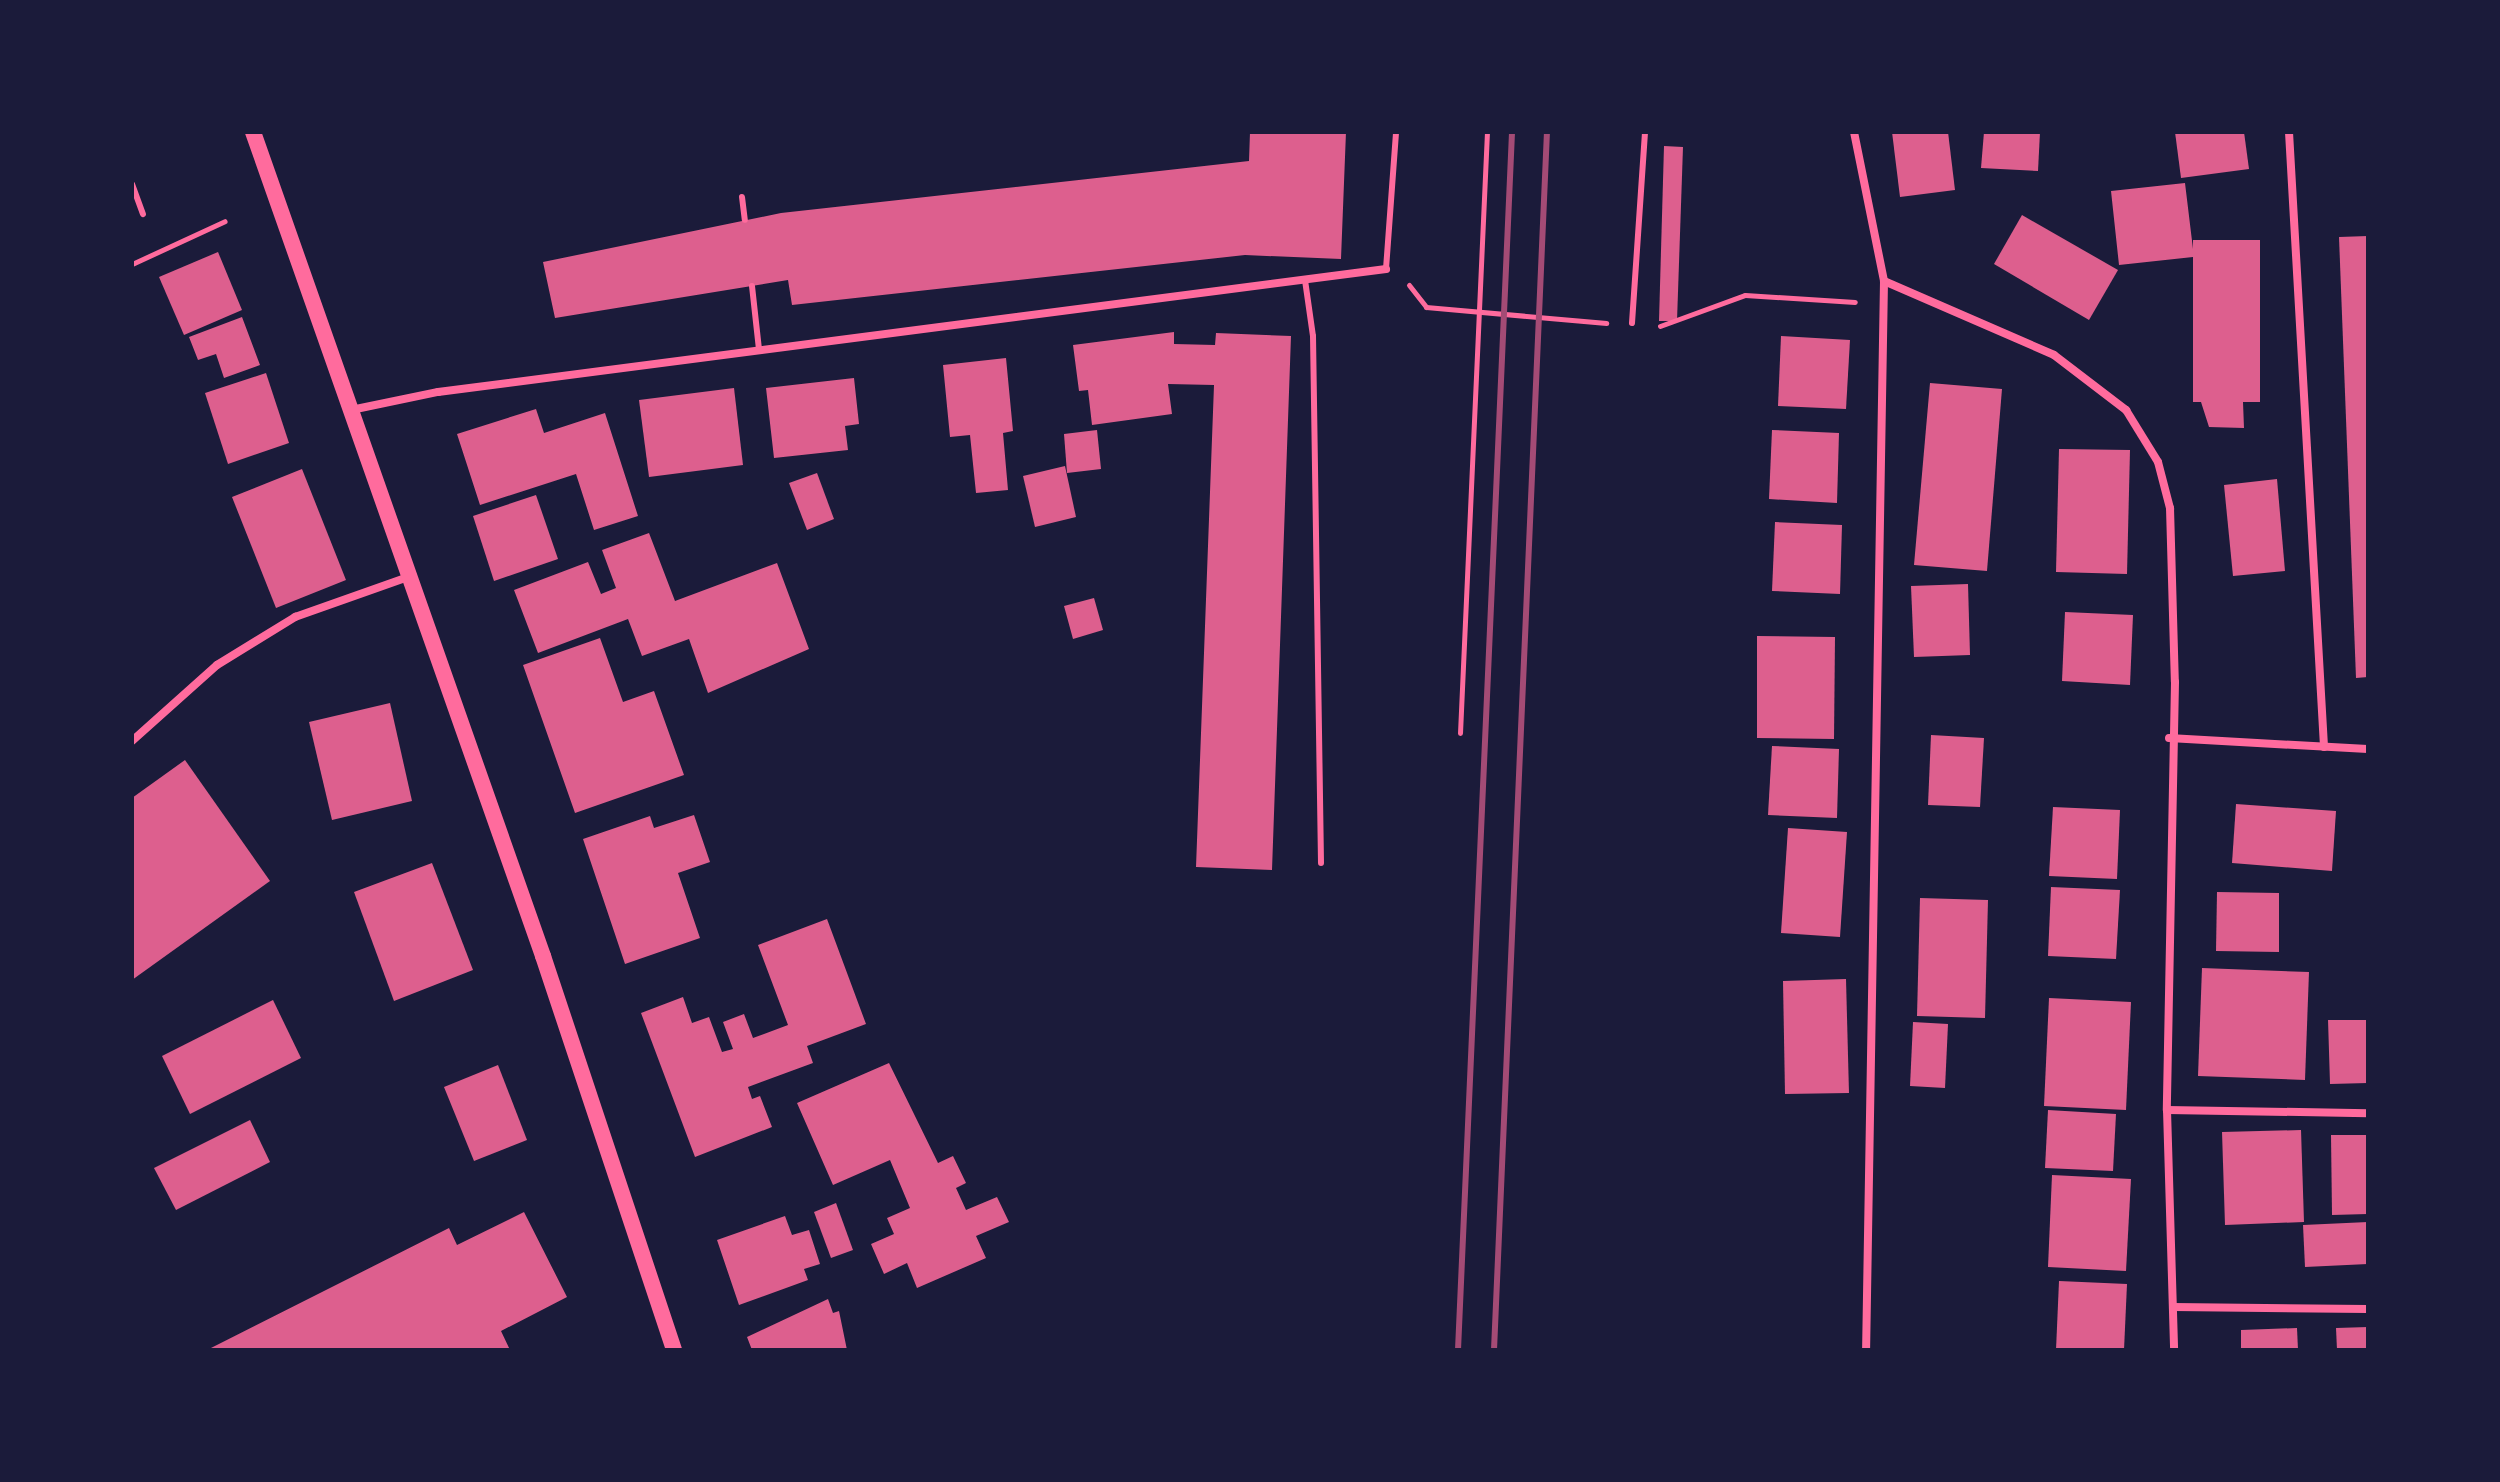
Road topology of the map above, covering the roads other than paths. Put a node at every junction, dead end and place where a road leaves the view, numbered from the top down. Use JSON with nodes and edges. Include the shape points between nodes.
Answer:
{"nodes":[{"id":1,"x":253,"y":132,"type":"edge"},
{"id":2,"x":1396,"y":132,"type":"edge"},
{"id":3,"x":1645,"y":132,"type":"edge"},
{"id":4,"x":1854,"y":132,"type":"edge"},
{"id":5,"x":2289,"y":132,"type":"edge"},
{"id":6,"x":132,"y":184,"type":"edge"},
{"id":7,"x":742,"y":197,"type":"dead end"},
{"id":8,"x":143,"y":214,"type":"dead end"},
{"id":9,"x":745,"y":220,"type":"dead end"},
{"id":10,"x":1386,"y":269,"type":"joint"},
{"id":11,"x":1305,"y":280,"type":"junction"},
{"id":12,"x":1884,"y":281,"type":"junction"},
{"id":13,"x":752,"y":286,"type":"dead end"},
{"id":14,"x":1632,"y":323,"type":"road end"},
{"id":15,"x":759,"y":349,"type":"junction"},
{"id":16,"x":350,"y":411,"type":"junction"},
{"id":17,"x":408,"y":577,"type":"junction"},
{"id":18,"x":2169,"y":738,"type":"junction"},
{"id":19,"x":132,"y":741,"type":"edge"},
{"id":20,"x":2324,"y":747,"type":"junction"},
{"id":21,"x":2368,"y":749,"type":"edge"},
{"id":22,"x":1321,"y":863,"type":"dead end"},
{"id":23,"x":2167,"y":1110,"type":"junction"},
{"id":24,"x":2368,"y":1113,"type":"edge"},
{"id":25,"x":2173,"y":1307,"type":"junction"},
{"id":26,"x":2368,"y":1309,"type":"edge"},
{"id":27,"x":674,"y":1350,"type":"edge"},
{"id":28,"x":1866,"y":1350,"type":"edge"},
{"id":29,"x":2174,"y":1350,"type":"edge"}],
"edges":[{"from":1,"to":16,"type":"main road"},
{"from":2,"to":10,"type":"lane"},
{"from":3,"to":14,"type":"lane"},
{"from":4,"to":12,"type":"street"},
{"from":5,"to":20,"type":"street"},
{"from":6,"to":8,"type":"lane"},
{"from":7,"to":9,"type":"lane"},
{"from":10,"to":11,"type":"street"},
{"from":11,"to":15,"type":"street"},
{"from":11,"to":22,"type":"lane","via":[[1313,336]]},
{"from":12,"to":18,"type":"street","via":[[2054,355],[2126,410],[2147,437],[2170,508],[2175,682]]},
{"from":12,"to":28,"type":"street"},
{"from":13,"to":15,"type":"lane"},
{"from":15,"to":16,"type":"street"},
{"from":16,"to":17,"type":"main road"},
{"from":17,"to":19,"type":"street","via":[[295,617],[217,665]]},
{"from":17,"to":27,"type":"main road"},
{"from":18,"to":20,"type":"street"},
{"from":18,"to":23,"type":"street"},
{"from":20,"to":21,"type":"street"},
{"from":23,"to":24,"type":"street"},
{"from":23,"to":25,"type":"street"},
{"from":25,"to":26,"type":"street"},
{"from":25,"to":29,"type":"street"}]}
